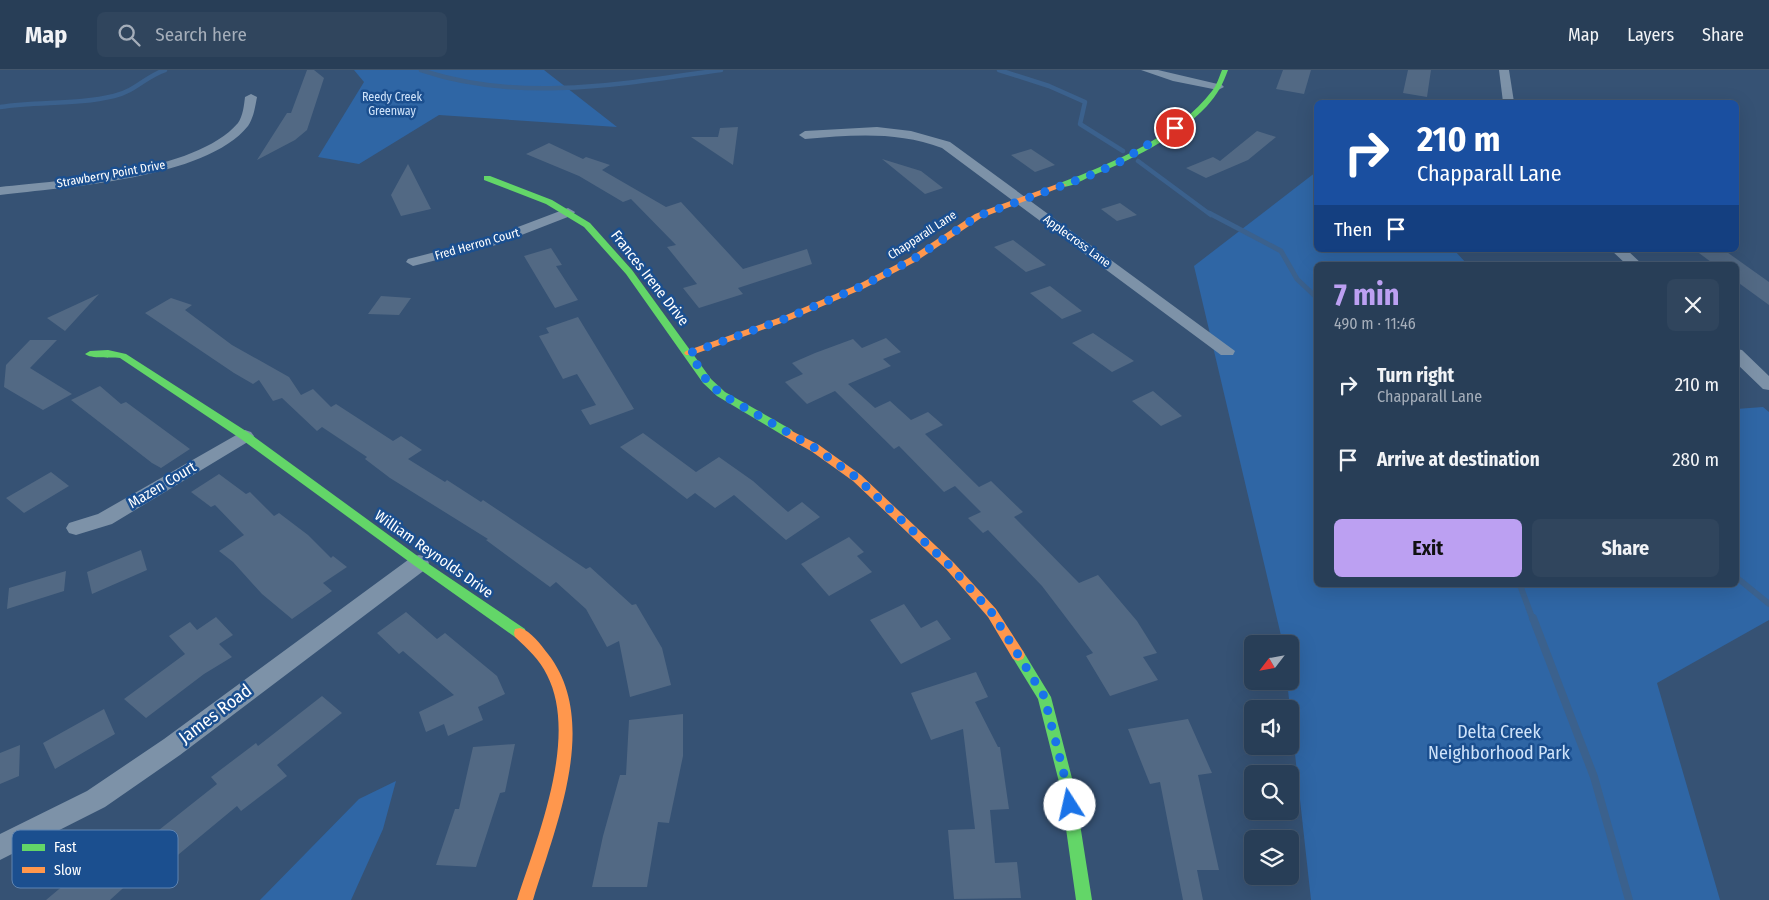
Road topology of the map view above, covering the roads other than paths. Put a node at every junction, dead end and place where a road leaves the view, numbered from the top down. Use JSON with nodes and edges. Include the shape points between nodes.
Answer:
{"nodes":[{"id":1,"x":1146,"y":70,"type":"edge"},
{"id":2,"x":1225,"y":70,"type":"edge"},
{"id":3,"x":1504,"y":70,"type":"edge"},
{"id":4,"x":1218,"y":87,"type":"junction"},
{"id":5,"x":251,"y":97,"type":"dead end"},
{"id":6,"x":1509,"y":100,"type":"edge"},
{"id":7,"x":805,"y":135,"type":"dead end"},
{"id":8,"x":487,"y":178,"type":"dead end"},
{"id":9,"x":0,"y":191,"type":"edge"},
{"id":10,"x":1021,"y":199,"type":"junction"},
{"id":11,"x":568,"y":212,"type":"junction"},
{"id":12,"x":1620,"y":252,"type":"edge"},
{"id":13,"x":413,"y":262,"type":"dead end"},
{"id":14,"x":1632,"y":262,"type":"edge"},
{"id":15,"x":1228,"y":352,"type":"dead end"},
{"id":16,"x":690,"y":353,"type":"junction"},
{"id":17,"x":90,"y":354,"type":"dead end"},
{"id":18,"x":1739,"y":357,"type":"edge"},
{"id":19,"x":1769,"y":385,"type":"edge"},
{"id":20,"x":245,"y":436,"type":"junction"},
{"id":21,"x":76,"y":528,"type":"dead end"},
{"id":22,"x":419,"y":563,"type":"junction"},
{"id":23,"x":34,"y":830,"type":"edge"},
{"id":24,"x":12,"y":841,"type":"edge"},
{"id":25,"x":0,"y":847,"type":"edge"},
{"id":26,"x":525,"y":900,"type":"edge"},
{"id":27,"x":1084,"y":900,"type":"edge"}],
"edges":[{"from":1,"to":4,"type":"street"},
{"from":2,"to":4,"type":"street","name":"Chapparall Lane"},
{"from":3,"to":6,"type":"street"},
{"from":4,"to":10,"type":"street","name":"Chapparall Lane","via":[[1206,104],[1188,119],[1134,154],[1086,177]]},
{"from":5,"to":9,"type":"street","name":"Strawberry Point Drive","via":[[244,122],[237,130],[192,156],[146,170]]},
{"from":7,"to":10,"type":"street","name":"Applecross Lane","via":[[881,130],[923,136],[953,149]]},
{"from":8,"to":11,"type":"street","name":"Frances Irene Drive"},
{"from":10,"to":15,"type":"street","name":"Applecross Lane"},
{"from":10,"to":16,"type":"street","name":"Chapparall Lane","via":[[978,216],[912,260],[862,286],[787,318]]},
{"from":11,"to":13,"type":"street","name":"Fred Herron Court","via":[[491,242]]},
{"from":11,"to":16,"type":"street","name":"Frances Irene Drive","via":[[609,247]]},
{"from":12,"to":14,"type":"street"},
{"from":16,"to":27,"type":"street","name":"Frances Irene Drive","via":[[707,381],[721,394],[815,448],[857,478],[950,566],[992,613],[1044,696],[1067,786]]},
{"from":17,"to":20,"type":"street","name":"William Reynolds Drive","via":[[124,356]]},
{"from":18,"to":19,"type":"street"},
{"from":20,"to":21,"type":"street","name":"Mazen Court","via":[[105,519]]},
{"from":20,"to":22,"type":"street","name":"William Reynolds Drive"},
{"from":22,"to":23,"type":"street","name":"James Road","via":[[180,741],[96,799]]},
{"from":22,"to":26,"type":"street","name":"William Reynolds Drive","via":[[519,632],[540,652],[555,676],[563,703],[566,731],[564,767]]},
{"from":24,"to":25,"type":"street","name":"James Road"}]}
